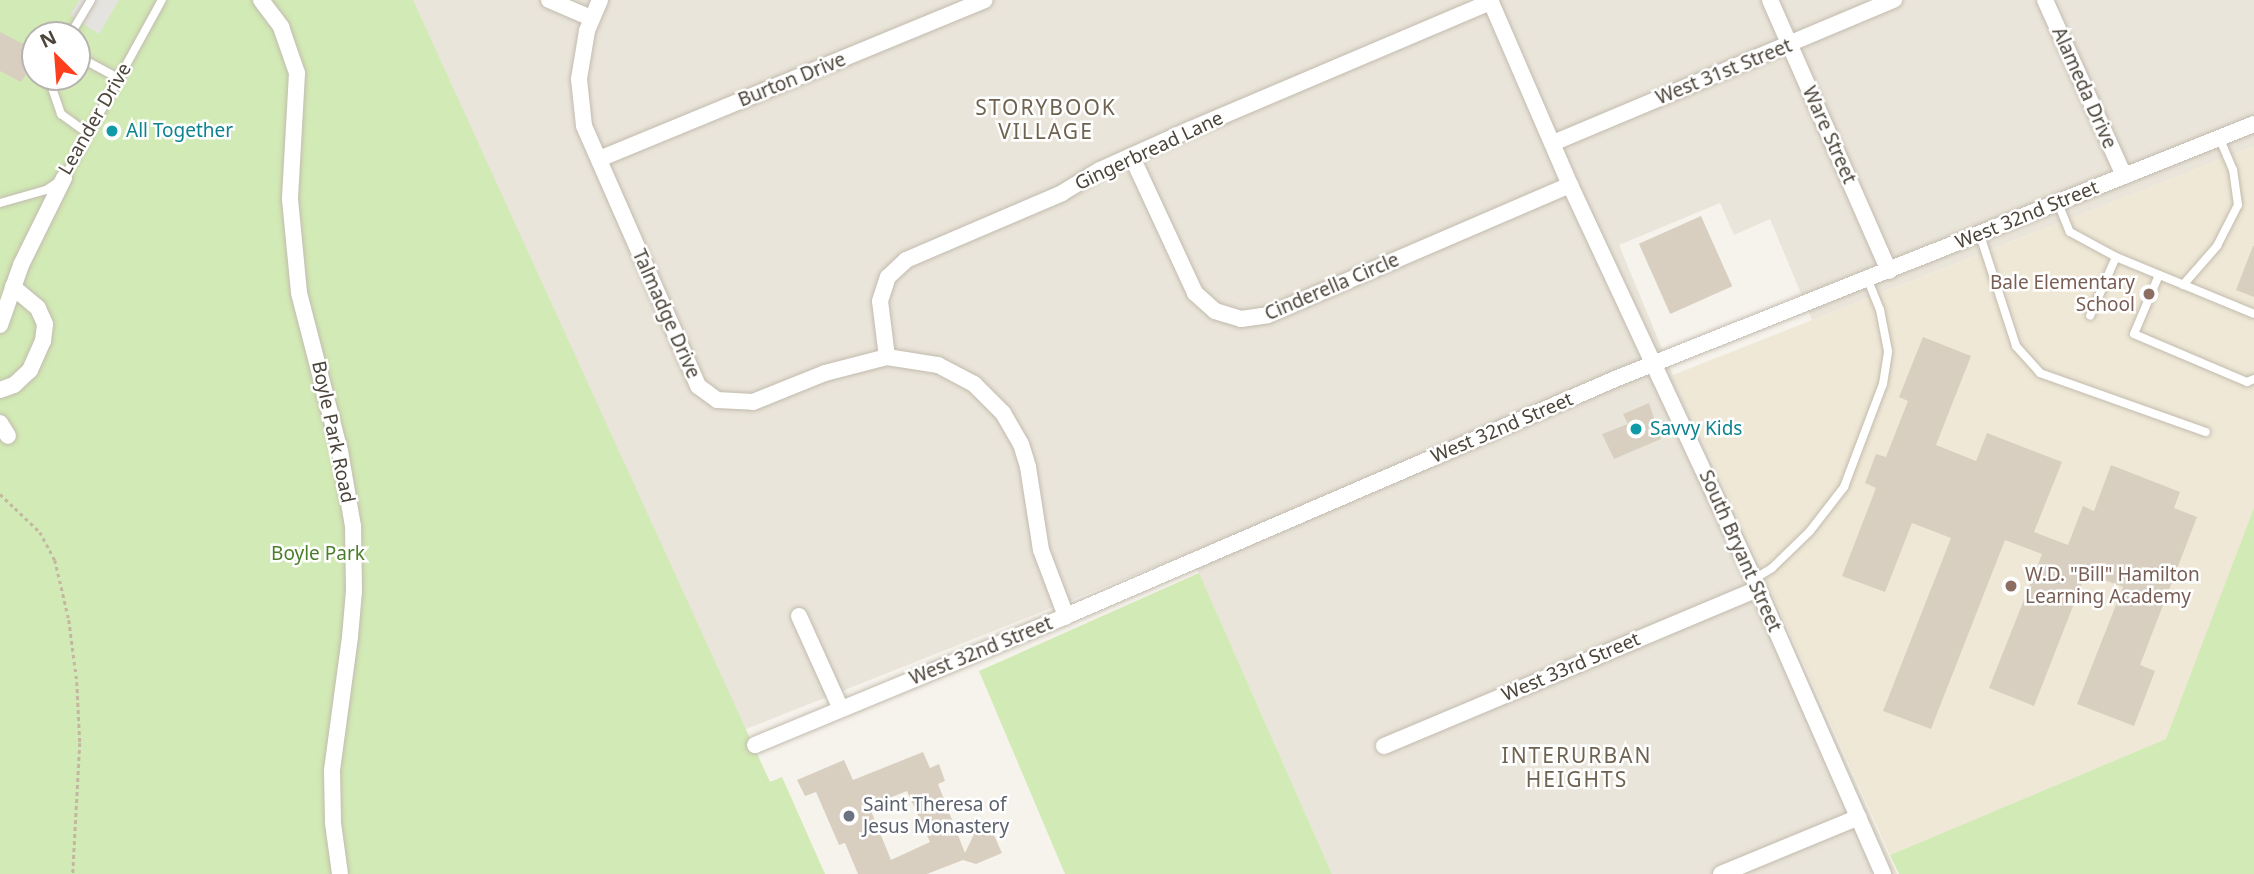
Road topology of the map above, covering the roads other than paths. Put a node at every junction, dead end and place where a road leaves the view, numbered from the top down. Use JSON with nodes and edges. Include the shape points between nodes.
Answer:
{"nodes":[{"id":1,"x":91,"y":0,"type":"edge"},
{"id":2,"x":162,"y":0,"type":"edge"},
{"id":3,"x":261,"y":0,"type":"edge"},
{"id":4,"x":549,"y":0,"type":"edge"},
{"id":5,"x":600,"y":0,"type":"edge"},
{"id":6,"x":984,"y":0,"type":"edge"},
{"id":7,"x":1770,"y":0,"type":"edge"},
{"id":8,"x":1894,"y":0,"type":"edge"},
{"id":9,"x":2045,"y":0,"type":"edge"},
{"id":10,"x":1491,"y":1,"type":"edge"},
{"id":11,"x":591,"y":18,"type":"junction"},
{"id":12,"x":79,"y":21,"type":"edge"},
{"id":13,"x":1790,"y":45,"type":"junction"},
{"id":14,"x":91,"y":62,"type":"edge"},
{"id":15,"x":118,"y":78,"type":"junction"},
{"id":16,"x":53,"y":91,"type":"edge"},
{"id":17,"x":2254,"y":124,"type":"edge"},
{"id":18,"x":89,"y":134,"type":"junction"},
{"id":19,"x":2219,"y":137,"type":"junction"},
{"id":20,"x":1553,"y":143,"type":"junction"},
{"id":21,"x":1132,"y":156,"type":"junction"},
{"id":22,"x":599,"y":159,"type":"junction"},
{"id":23,"x":2124,"y":176,"type":"junction"},
{"id":24,"x":64,"y":178,"type":"junction"},
{"id":25,"x":1570,"y":185,"type":"junction"},
{"id":26,"x":0,"y":203,"type":"edge"},
{"id":27,"x":2058,"y":203,"type":"junction"},
{"id":28,"x":1980,"y":234,"type":"junction"},
{"id":29,"x":2116,"y":257,"type":"junction"},
{"id":30,"x":1889,"y":271,"type":"junction"},
{"id":31,"x":2160,"y":275,"type":"junction"},
{"id":32,"x":1868,"y":280,"type":"junction"},
{"id":33,"x":2183,"y":285,"type":"junction"},
{"id":34,"x":13,"y":287,"type":"junction"},
{"id":35,"x":2254,"y":314,"type":"edge"},
{"id":36,"x":2090,"y":316,"type":"dead end"},
{"id":37,"x":0,"y":325,"type":"edge"},
{"id":38,"x":887,"y":357,"type":"junction"},
{"id":39,"x":1653,"y":366,"type":"junction"},
{"id":40,"x":2254,"y":379,"type":"edge"},
{"id":41,"x":0,"y":390,"type":"edge"},
{"id":42,"x":2206,"y":432,"type":"dead end"},
{"id":43,"x":1756,"y":584,"type":"junction"},
{"id":44,"x":799,"y":616,"type":"dead end"},
{"id":45,"x":1066,"y":616,"type":"junction"},
{"id":46,"x":841,"y":709,"type":"junction"},
{"id":47,"x":755,"y":745,"type":"dead end"},
{"id":48,"x":1384,"y":746,"type":"dead end"},
{"id":49,"x":1859,"y":817,"type":"junction"},
{"id":50,"x":340,"y":874,"type":"edge"},
{"id":51,"x":1721,"y":874,"type":"edge"},
{"id":52,"x":1884,"y":874,"type":"edge"}],
"edges":[{"from":1,"to":12,"type":"lane"},
{"from":2,"to":15,"type":"lane","name":"Leander Drive"},
{"from":3,"to":50,"type":"street","name":"Boyle Park Road","via":[[281,27],[297,73],[290,199],[299,293],[340,451],[353,526],[354,591],[332,770],[332,823]]},
{"from":4,"to":11,"type":"street"},
{"from":5,"to":11,"type":"street","name":"Talmadge Drive"},
{"from":6,"to":22,"type":"street","name":"Burton Drive"},
{"from":7,"to":13,"type":"street","name":"Ware Street"},
{"from":8,"to":13,"type":"street","name":"West 31st Street"},
{"from":9,"to":23,"type":"street","name":"Alameda Drive"},
{"from":10,"to":20,"type":"street","name":"South Bryant Street"},
{"from":10,"to":21,"type":"street","name":"Gingerbread Lane"},
{"from":11,"to":22,"type":"street","name":"Talmadge Drive","via":[[578,87],[584,126]]},
{"from":13,"to":20,"type":"street","name":"West 31st Street"},
{"from":13,"to":30,"type":"street","name":"Ware Street"},
{"from":14,"to":15,"type":"lane"},
{"from":15,"to":18,"type":"lane","name":"Leander Drive"},
{"from":16,"to":18,"type":"lane","via":[[61,114]]},
{"from":17,"to":19,"type":"street","name":"West 32nd Street"},
{"from":18,"to":24,"type":"lane","name":"Leander Drive"},
{"from":19,"to":23,"type":"street","name":"West 32nd Street"},
{"from":19,"to":33,"type":"lane","via":[[2233,170],[2238,205],[2217,246]]},
{"from":20,"to":25,"type":"street","name":"South Bryant Street"},
{"from":21,"to":25,"type":"street","name":"Cinderella Circle","via":[[1195,293],[1215,311],[1241,319],[1268,315]]},
{"from":21,"to":38,"type":"street","name":"Gingerbread Lane","via":[[1062,193],[896,267],[880,301]]},
{"from":22,"to":38,"type":"street","name":"Talmadge Drive","via":[[689,372],[709,396],[729,403],[753,402],[825,373]]},
{"from":23,"to":27,"type":"street","name":"West 32nd Street"},
{"from":24,"to":26,"type":"lane","name":"Leander Drive","via":[[46,190]]},
{"from":24,"to":34,"type":"street"},
{"from":25,"to":39,"type":"street","name":"South Bryant Street"},
{"from":27,"to":28,"type":"street","name":"West 32nd Street"},
{"from":27,"to":29,"type":"lane","via":[[2070,232]]},
{"from":28,"to":30,"type":"street","name":"West 32nd Street"},
{"from":28,"to":42,"type":"lane","via":[[2016,346],[2040,373]]},
{"from":29,"to":31,"type":"lane"},
{"from":29,"to":36,"type":"lane"},
{"from":30,"to":32,"type":"street","name":"West 32nd Street"},
{"from":31,"to":33,"type":"lane"},
{"from":31,"to":40,"type":"lane","via":[[2134,334],[2246,382]]},
{"from":32,"to":39,"type":"street","name":"West 32nd Street"},
{"from":32,"to":43,"type":"lane","via":[[1888,351],[1883,384],[1844,486],[1810,531]]},
{"from":33,"to":35,"type":"lane"},
{"from":34,"to":37,"type":"street"},
{"from":34,"to":41,"type":"street","via":[[38,308],[46,324],[30,370],[14,385]]},
{"from":38,"to":45,"type":"street","name":"Talmadge Drive","via":[[918,359],[957,373],[1003,413],[1021,444],[1041,550]]},
{"from":39,"to":43,"type":"street","name":"South Bryant Street"},
{"from":39,"to":45,"type":"street","name":"West 32nd Street"},
{"from":43,"to":48,"type":"street","name":"West 33rd Street"},
{"from":43,"to":49,"type":"street","name":"South Bryant Street"},
{"from":44,"to":46,"type":"street"},
{"from":45,"to":46,"type":"street","name":"West 32nd Street"},
{"from":46,"to":47,"type":"street","name":"West 32nd Street"},
{"from":49,"to":51,"type":"street"},
{"from":49,"to":52,"type":"street","name":"South Bryant Street"}]}
